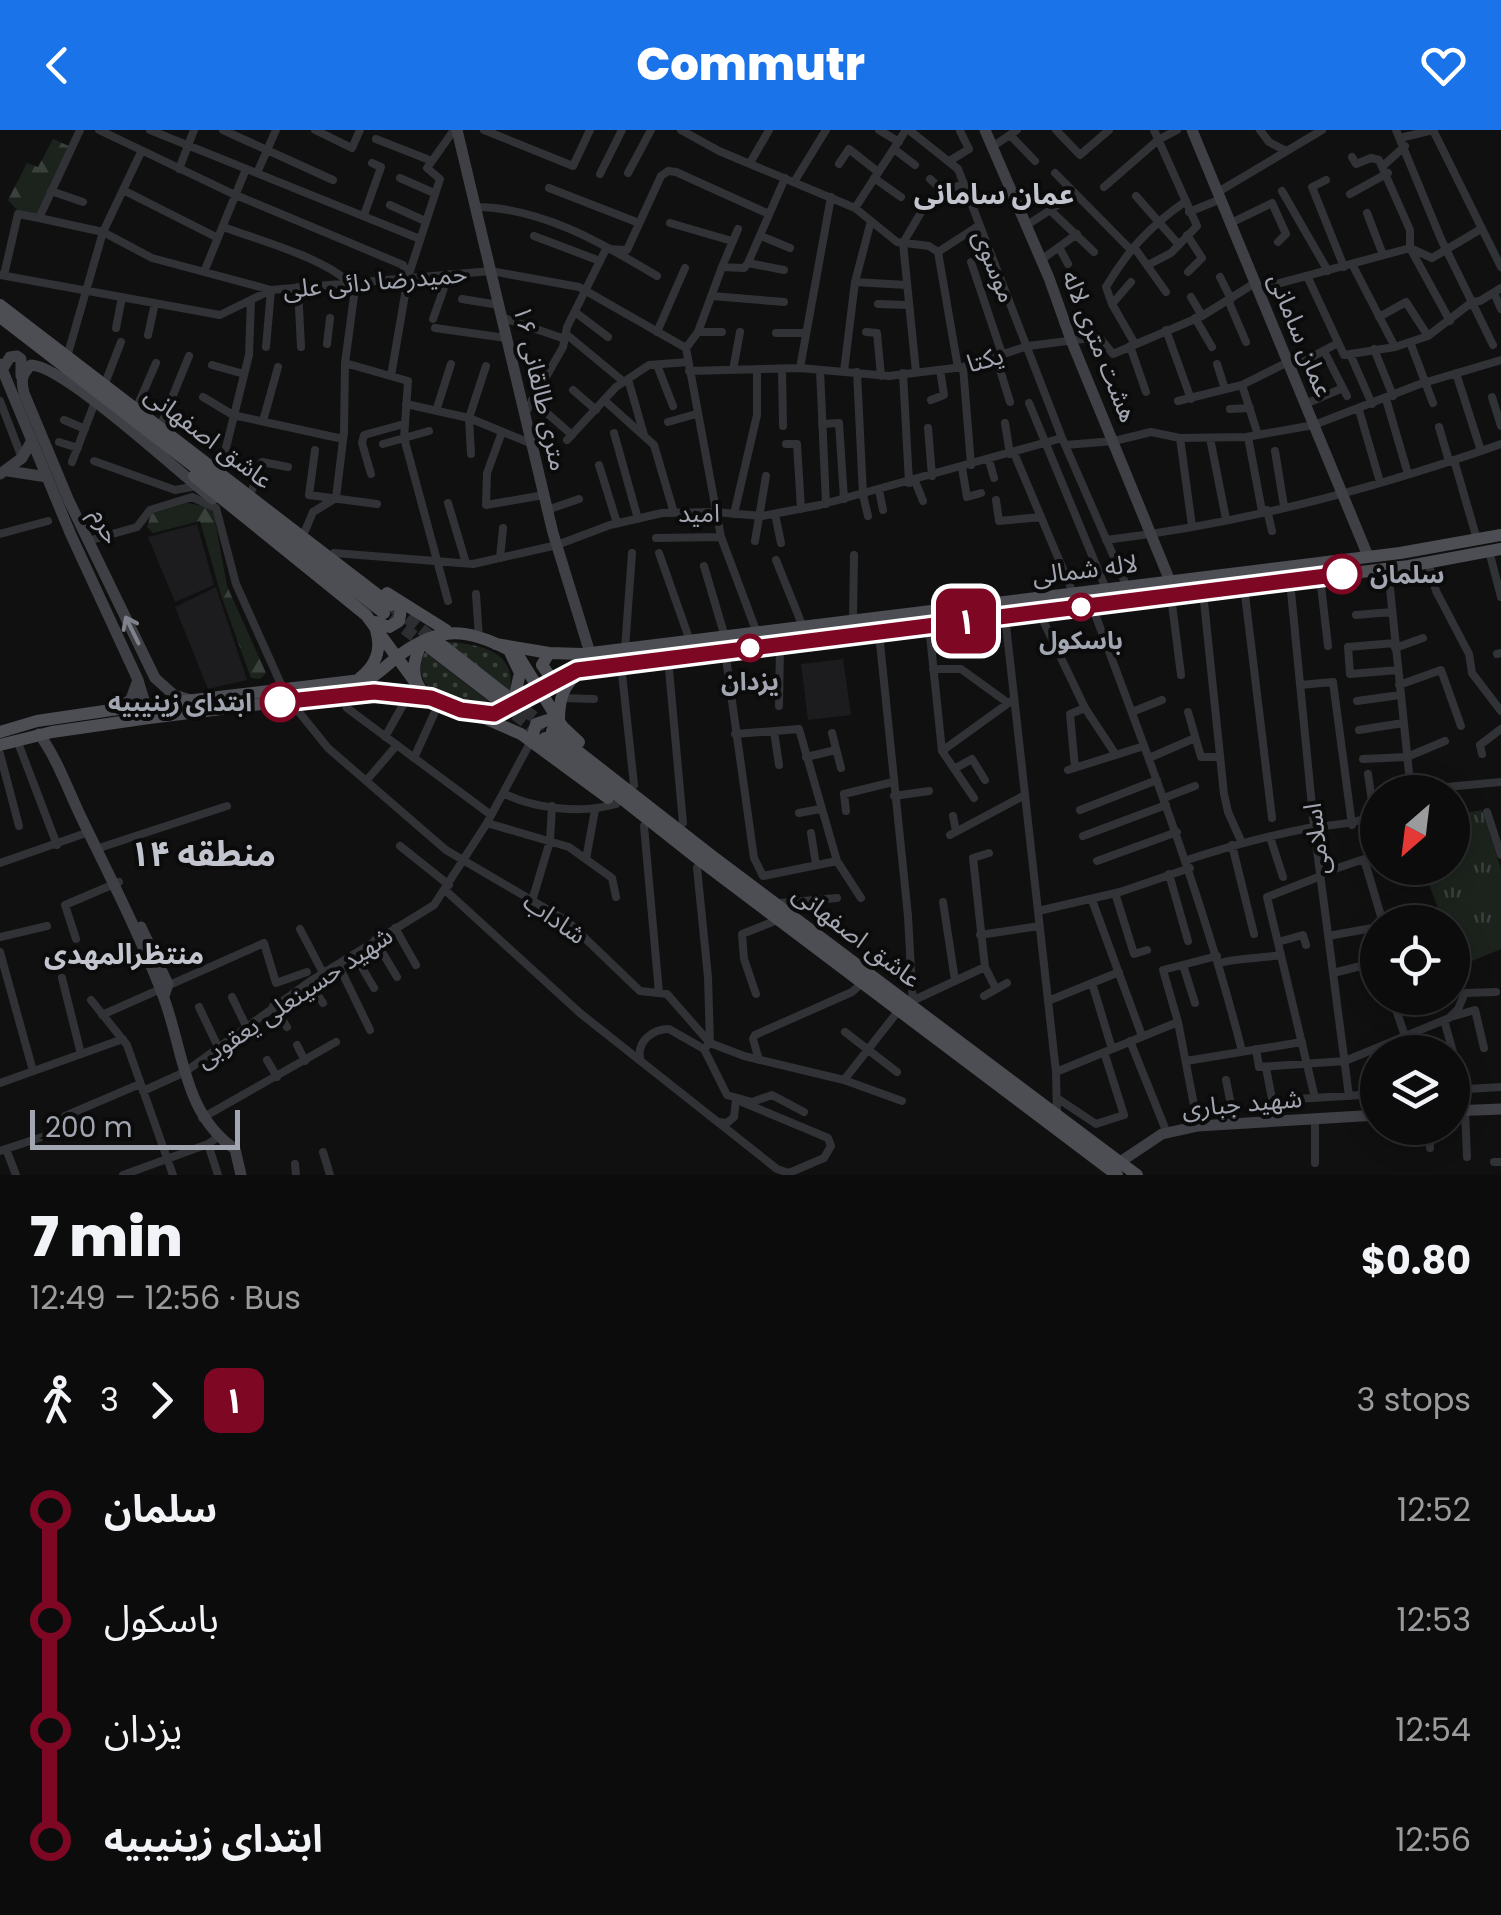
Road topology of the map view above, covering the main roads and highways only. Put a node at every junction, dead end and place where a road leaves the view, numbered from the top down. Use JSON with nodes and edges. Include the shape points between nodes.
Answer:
{"nodes":[{"id":1,"x":0,"y":291,"type":"edge"},
{"id":2,"x":0,"y":305,"type":"edge"},
{"id":3,"x":7,"y":317,"type":"edge"},
{"id":4,"x":152,"y":426,"type":"junction"},
{"id":5,"x":1501,"y":535,"type":"edge"},
{"id":6,"x":1495,"y":550,"type":"edge"},
{"id":7,"x":1269,"y":569,"type":"junction"},
{"id":8,"x":1231,"y":574,"type":"junction"},
{"id":9,"x":1262,"y":584,"type":"junction"},
{"id":10,"x":1171,"y":588,"type":"junction"},
{"id":11,"x":1225,"y":589,"type":"junction"},
{"id":12,"x":384,"y":590,"type":"junction"},
{"id":13,"x":379,"y":614,"type":"junction"},
{"id":14,"x":820,"y":632,"type":"junction"},
{"id":15,"x":450,"y":633,"type":"junction"},
{"id":16,"x":430,"y":643,"type":"junction"},
{"id":17,"x":725,"y":644,"type":"junction"},
{"id":18,"x":502,"y":647,"type":"junction"},
{"id":19,"x":549,"y":653,"type":"junction"},
{"id":20,"x":397,"y":658,"type":"junction"},
{"id":21,"x":587,"y":668,"type":"junction"},
{"id":22,"x":376,"y":675,"type":"junction"},
{"id":23,"x":558,"y":678,"type":"junction"},
{"id":24,"x":353,"y":683,"type":"junction"},
{"id":25,"x":540,"y":690,"type":"junction"},
{"id":26,"x":414,"y":692,"type":"junction"},
{"id":27,"x":387,"y":694,"type":"junction"},
{"id":28,"x":287,"y":696,"type":"junction"},
{"id":29,"x":506,"y":701,"type":"junction"},
{"id":30,"x":461,"y":710,"type":"junction"},
{"id":31,"x":148,"y":712,"type":"junction"},
{"id":32,"x":0,"y":732,"type":"edge"},
{"id":33,"x":549,"y":735,"type":"junction"},
{"id":34,"x":0,"y":745,"type":"edge"},
{"id":35,"x":823,"y":946,"type":"junction"},
{"id":36,"x":908,"y":1006,"type":"junction"},
{"id":37,"x":1118,"y":1168,"type":"edge"},
{"id":38,"x":1137,"y":1175,"type":"edge"}],
"edges":[{"from":1,"to":3,"type":"main road"},
{"from":2,"to":3,"type":"main road","name":"عاشق اصفهانی"},
{"from":3,"to":4,"type":"main road","name":"عاشق اصفهانی"},
{"from":3,"to":4,"type":"main road","name":"عاشق اصفهانی"},
{"from":4,"to":12,"type":"main road","via":[[222,468]]},
{"from":4,"to":13,"type":"main road","name":"عاشق اصفهانی"},
{"from":4,"to":13,"type":"main road","via":[[202,484]]},
{"from":5,"to":7,"type":"main road","name":"لاله شمالی"},
{"from":6,"to":9,"type":"main road","name":"لاله شمالی"},
{"from":7,"to":8,"type":"main road","name":"لاله شمالی"},
{"from":7,"to":9,"type":"main road","via":[[1254,576]]},
{"from":8,"to":10,"type":"main road","name":"لاله شمالی"},
{"from":8,"to":11,"type":"main road","via":[[1239,583]]},
{"from":9,"to":11,"type":"main road","name":"لاله شمالی"},
{"from":10,"to":11,"type":"main road","name":"لاله شمالی"},
{"from":10,"to":14,"type":"main road","name":"لاله شمالی","via":[[1092,606],[879,632]]},
{"from":10,"to":14,"type":"main road","name":"لاله شمالی","via":[[1127,586],[853,621]]},
{"from":12,"to":13,"type":"main road","via":[[401,610],[389,628]]},
{"from":12,"to":15,"type":"main road"},
{"from":13,"to":20,"type":"main road"},
{"from":13,"to":24,"type":"main road","via":[[377,657]]},
{"from":14,"to":17,"type":"main road","name":"لاله شمالی","via":[[780,644]]},
{"from":14,"to":17,"type":"main road","name":"لاله شمالی","via":[[757,632]]},
{"from":15,"to":16,"type":"main road","via":[[440,632]]},
{"from":15,"to":18,"type":"main road","name":"لاله شمالی"},
{"from":16,"to":20,"type":"main road"},
{"from":16,"to":26,"type":"main road","via":[[414,662]]},
{"from":16,"to":29,"type":"main road"},
{"from":17,"to":19,"type":"main road","name":"لاله شمالی"},
{"from":17,"to":21,"type":"main road","name":"لاله شمالی"},
{"from":18,"to":19,"type":"main road","name":"لاله شمالی"},
{"from":18,"to":25,"type":"main road","via":[[524,662]]},
{"from":18,"to":29,"type":"main road","via":[[520,673],[520,686]]},
{"from":19,"to":23,"type":"main road","via":[[542,665]]},
{"from":20,"to":22,"type":"main road"},
{"from":20,"to":26,"type":"main road"},
{"from":21,"to":23,"type":"main road","name":"لاله شمالی"},
{"from":21,"to":33,"type":"main road","via":[[568,683]]},
{"from":22,"to":24,"type":"main road"},
{"from":22,"to":27,"type":"main road","via":[[392,684]]},
{"from":23,"to":25,"type":"main road","name":"لاله شمالی"},
{"from":24,"to":28,"type":"main road"},
{"from":25,"to":29,"type":"main road","name":"لاله شمالی"},
{"from":25,"to":33,"type":"main road"},
{"from":26,"to":27,"type":"main road"},
{"from":26,"to":30,"type":"main road"},
{"from":27,"to":28,"type":"main road"},
{"from":28,"to":31,"type":"main road"},
{"from":28,"to":31,"type":"main road","via":[[192,701]]},
{"from":29,"to":30,"type":"main road","via":[[494,714]]},
{"from":30,"to":33,"type":"main road"},
{"from":31,"to":32,"type":"main road","via":[[118,709]]},
{"from":31,"to":34,"type":"main road"},
{"from":33,"to":35,"type":"main road","name":"عاشق اصفهانی"},
{"from":33,"to":35,"type":"main road","via":[[634,785]]},
{"from":33,"to":35,"type":"main road","via":[[616,804],[697,868]]},
{"from":35,"to":36,"type":"main road","name":"عاشق اصفهانی"},
{"from":35,"to":36,"type":"main road","name":"عاشق اصفهانی","via":[[862,982]]},
{"from":36,"to":37,"type":"main road","name":"عاشق اصفهانی"},
{"from":36,"to":37,"type":"main road","name":"عاشق اصفهانی"},
{"from":37,"to":38,"type":"main road","name":"عاشق اصفهانی"}]}
